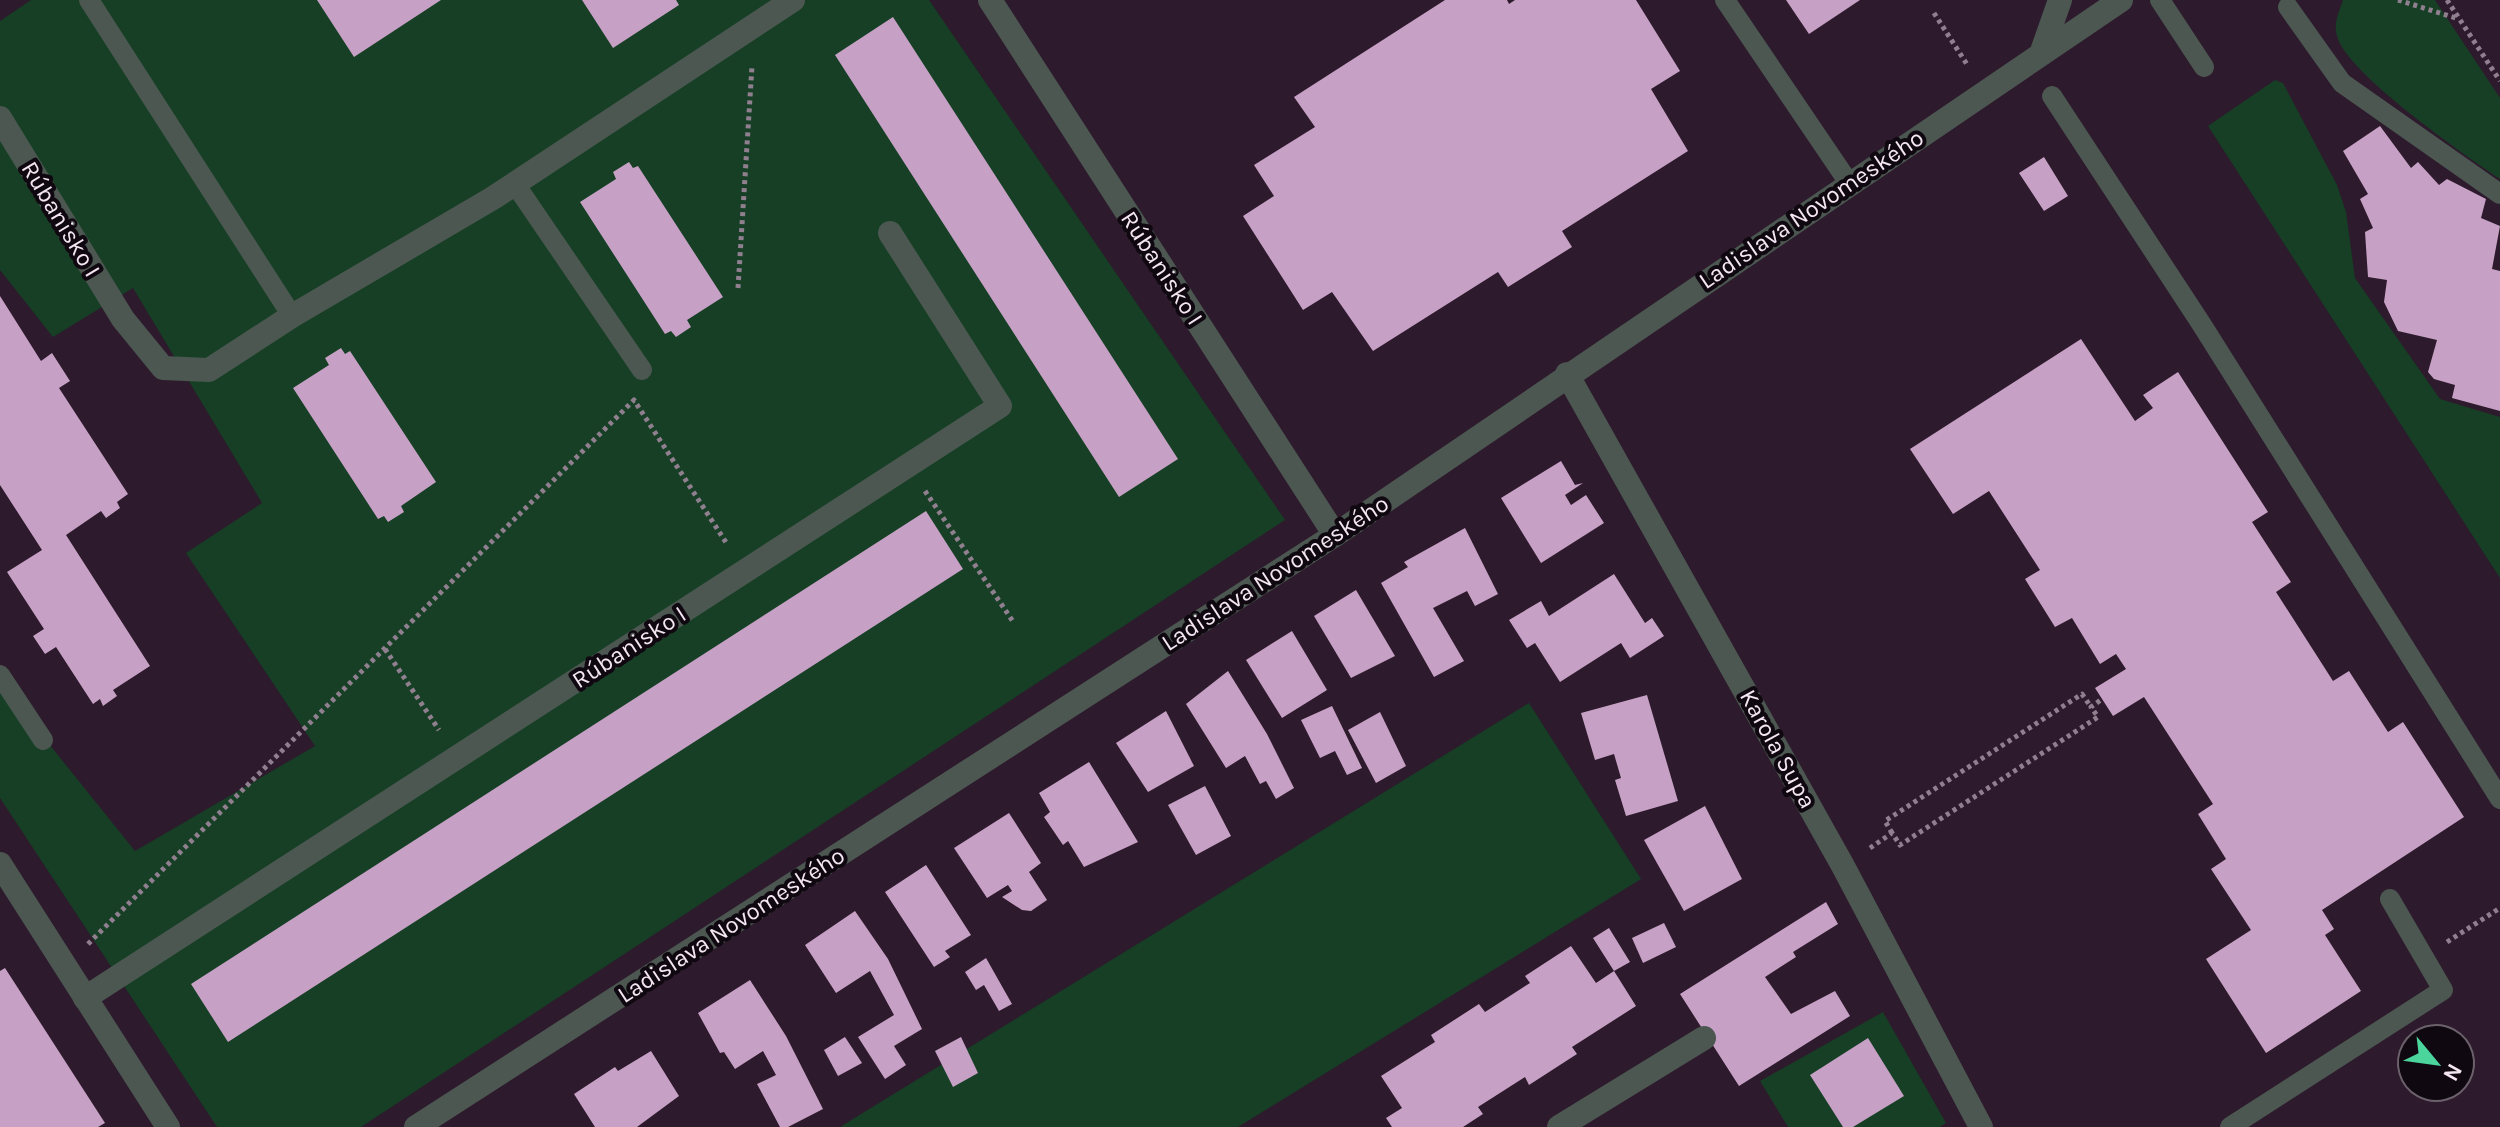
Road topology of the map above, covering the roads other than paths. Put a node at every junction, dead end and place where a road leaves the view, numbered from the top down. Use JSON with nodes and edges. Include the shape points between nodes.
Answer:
{"nodes":[{"id":1,"x":89,"y":0,"type":"edge"},
{"id":2,"x":793,"y":0,"type":"edge"},
{"id":3,"x":990,"y":0,"type":"edge"},
{"id":4,"x":1725,"y":0,"type":"edge"},
{"id":5,"x":2060,"y":0,"type":"edge"},
{"id":6,"x":2121,"y":0,"type":"edge"},
{"id":7,"x":2160,"y":0,"type":"edge"},
{"id":8,"x":2288,"y":7,"type":"dead end"},
{"id":9,"x":2041,"y":54,"type":"junction"},
{"id":10,"x":2204,"y":67,"type":"dead end"},
{"id":11,"x":2052,"y":96,"type":"dead end"},
{"id":12,"x":0,"y":118,"type":"edge"},
{"id":13,"x":1849,"y":183,"type":"junction"},
{"id":14,"x":515,"y":184,"type":"junction"},
{"id":15,"x":2500,"y":194,"type":"edge"},
{"id":16,"x":890,"y":233,"type":"dead end"},
{"id":17,"x":292,"y":316,"type":"junction"},
{"id":18,"x":642,"y":370,"type":"dead end"},
{"id":19,"x":1567,"y":374,"type":"junction"},
{"id":20,"x":1335,"y":535,"type":"junction"},
{"id":21,"x":0,"y":675,"type":"edge"},
{"id":22,"x":43,"y":740,"type":"dead end"},
{"id":23,"x":2500,"y":799,"type":"edge"},
{"id":24,"x":0,"y":864,"type":"edge"},
{"id":25,"x":2390,"y":899,"type":"dead end"},
{"id":26,"x":85,"y":998,"type":"junction"},
{"id":27,"x":1704,"y":1038,"type":"dead end"},
{"id":28,"x":168,"y":1127,"type":"edge"},
{"id":29,"x":416,"y":1127,"type":"edge"},
{"id":30,"x":1559,"y":1127,"type":"edge"},
{"id":31,"x":1981,"y":1127,"type":"edge"},
{"id":32,"x":2230,"y":1127,"type":"edge"}],
"edges":[{"from":1,"to":17,"type":"lane"},
{"from":2,"to":14,"type":"street"},
{"from":3,"to":20,"type":"street","name":"Rúbanisko I"},
{"from":4,"to":13,"type":"lane"},
{"from":5,"to":9,"type":"street"},
{"from":6,"to":9,"type":"street","name":"Ladislava Novomeského"},
{"from":7,"to":10,"type":"lane"},
{"from":8,"to":15,"type":"lane","via":[[2342,83]]},
{"from":9,"to":13,"type":"street","name":"Ladislava Novomeského"},
{"from":11,"to":23,"type":"lane"},
{"from":12,"to":17,"type":"street","name":"Rúbanisko I","via":[[123,319],[163,368],[209,370]]},
{"from":13,"to":19,"type":"street","name":"Ladislava Novomeského"},
{"from":14,"to":17,"type":"street","name":"Rúbanisko I"},
{"from":14,"to":18,"type":"lane"},
{"from":16,"to":26,"type":"street","name":"Rúbanisko I","via":[[1000,406]]},
{"from":19,"to":20,"type":"street","name":"Ladislava Novomeského"},
{"from":19,"to":31,"type":"street","name":"Karola Supa","via":[[1843,866]]},
{"from":20,"to":29,"type":"street","name":"Ladislava Novomeského"},
{"from":21,"to":22,"type":"lane"},
{"from":24,"to":26,"type":"street"},
{"from":25,"to":32,"type":"lane","via":[[2443,990]]},
{"from":26,"to":28,"type":"street"},
{"from":27,"to":30,"type":"street"}]}
